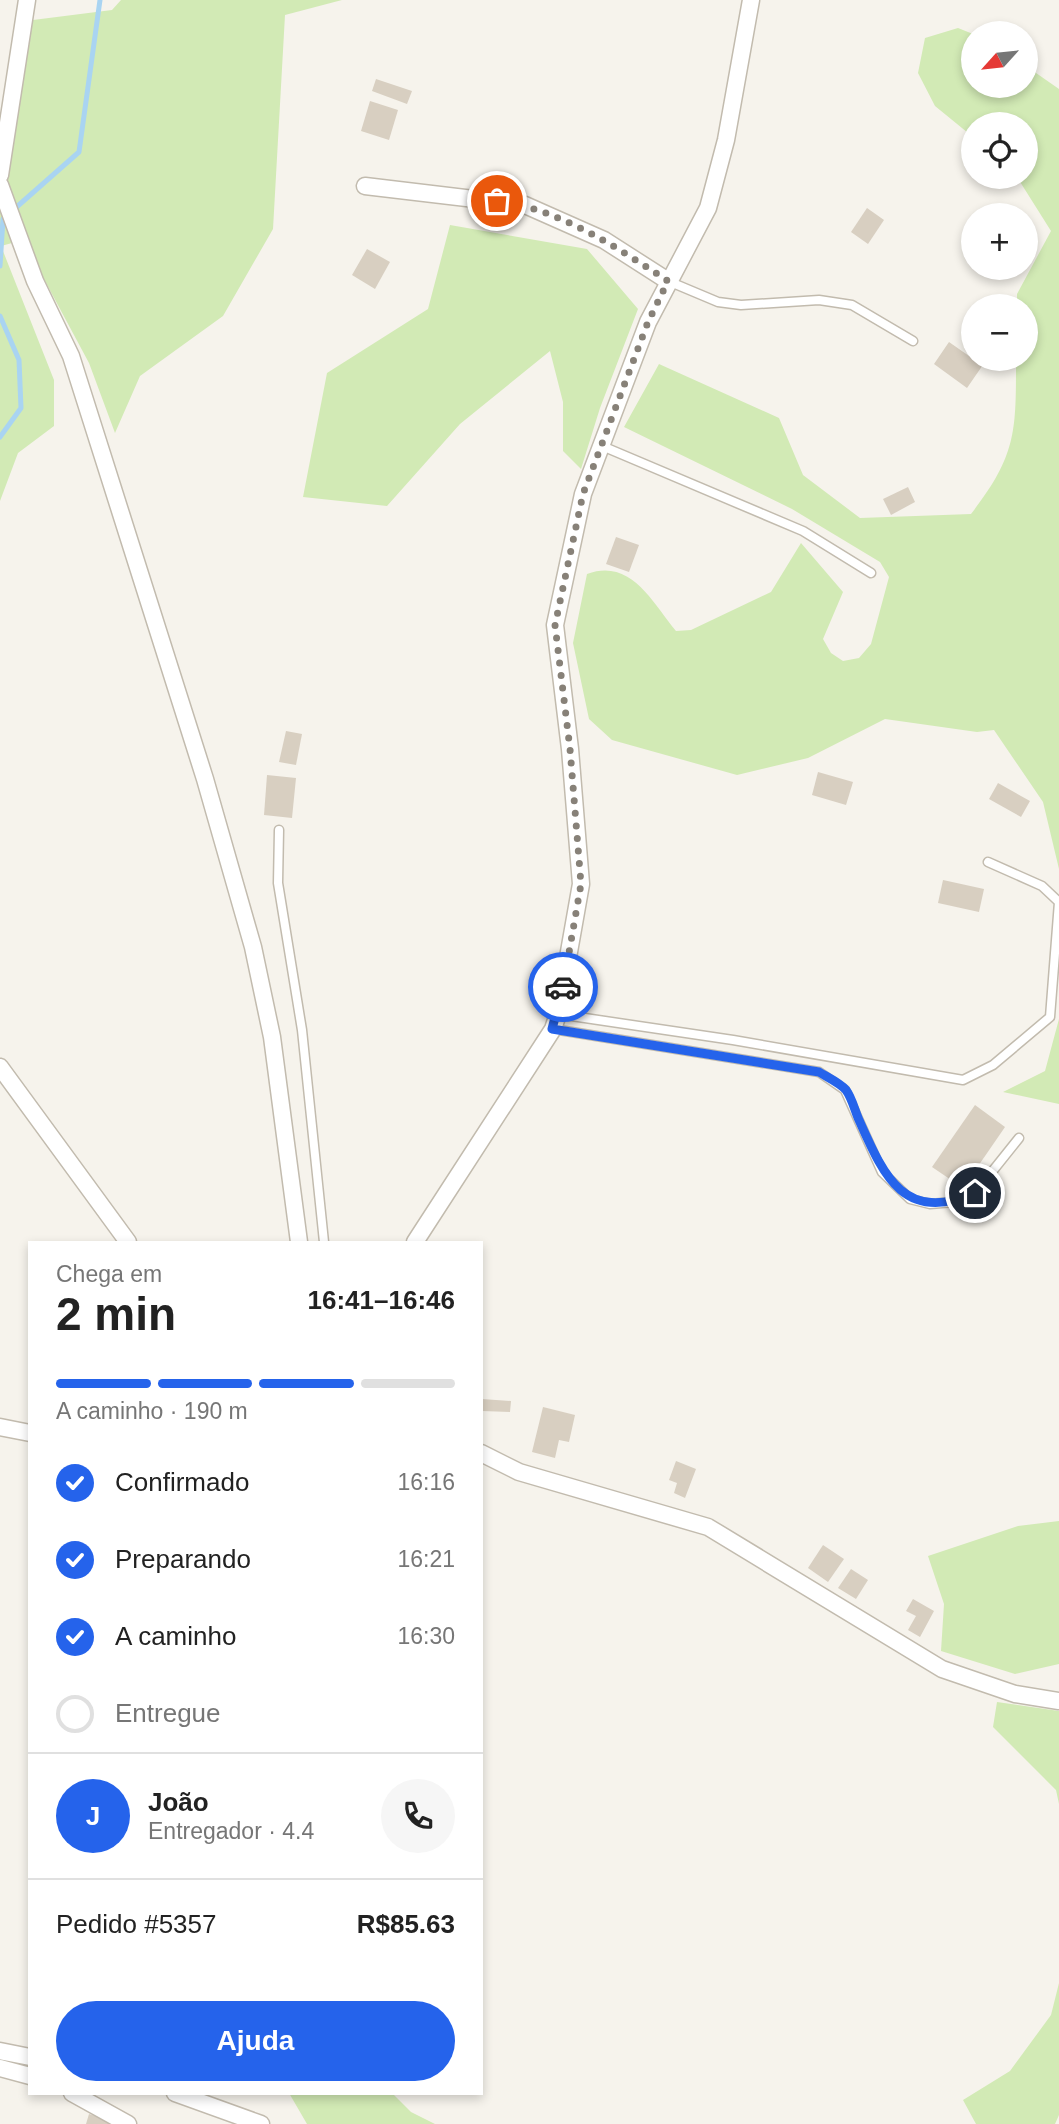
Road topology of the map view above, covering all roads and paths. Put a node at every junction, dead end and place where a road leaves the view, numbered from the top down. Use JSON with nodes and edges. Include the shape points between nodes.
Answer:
{"nodes":[{"id":1,"x":27,"y":0,"type":"edge"},
{"id":2,"x":751,"y":0,"type":"edge"},
{"id":3,"x":0,"y":175,"type":"edge"},
{"id":4,"x":0,"y":186,"type":"edge"},
{"id":5,"x":365,"y":186,"type":"dead end"},
{"id":6,"x":668,"y":281,"type":"junction"},
{"id":7,"x":913,"y":341,"type":"dead end"},
{"id":8,"x":602,"y":446,"type":"junction"},
{"id":9,"x":871,"y":573,"type":"dead end"},
{"id":10,"x":279,"y":830,"type":"dead end"},
{"id":11,"x":988,"y":862,"type":"dead end"},
{"id":12,"x":555,"y":1022,"type":"junction"},
{"id":13,"x":3,"y":1074,"type":"edge"},
{"id":14,"x":1019,"y":1138,"type":"dead end"},
{"id":15,"x":127,"y":1241,"type":"edge"},
{"id":16,"x":299,"y":1241,"type":"edge"},
{"id":17,"x":324,"y":1241,"type":"edge"},
{"id":18,"x":416,"y":1241,"type":"edge"},
{"id":19,"x":0,"y":1427,"type":"edge"},
{"id":20,"x":28,"y":1433,"type":"edge"},
{"id":21,"x":483,"y":1454,"type":"edge"},
{"id":22,"x":1059,"y":1701,"type":"edge"},
{"id":23,"x":0,"y":2051,"type":"edge"},
{"id":24,"x":28,"y":2057,"type":"edge"},
{"id":25,"x":0,"y":2068,"type":"edge"},
{"id":26,"x":28,"y":2075,"type":"edge"},
{"id":27,"x":76,"y":2095,"type":"edge"},
{"id":28,"x":181,"y":2095,"type":"edge"},
{"id":29,"x":128,"y":2124,"type":"edge"},
{"id":30,"x":261,"y":2124,"type":"edge"}],
"edges":[{"from":1,"to":3,"type":"street"},
{"from":2,"to":6,"type":"street","via":[[726,140],[708,208]]},
{"from":4,"to":16,"type":"street","via":[[35,281],[71,356],[205,779],[253,947],[272,1037]]},
{"from":5,"to":6,"type":"street","via":[[525,205],[604,240]]},
{"from":6,"to":7,"type":"lane","via":[[718,302],[819,300],[852,305]]},
{"from":6,"to":8,"type":"street"},
{"from":8,"to":9,"type":"lane","via":[[803,531]]},
{"from":8,"to":12,"type":"street","via":[[583,494],[555,625],[581,884]]},
{"from":10,"to":17,"type":"lane","via":[[278,883],[302,1030]]},
{"from":11,"to":12,"type":"lane","via":[[1042,886],[1059,902],[1050,1017],[1002,1058],[963,1080],[733,1040]]},
{"from":12,"to":14,"type":"lane","via":[[819,1072],[845,1090],[888,1178],[910,1199],[930,1204],[954,1202],[975,1193]]},
{"from":12,"to":18,"type":"street"},
{"from":13,"to":15,"type":"street"},
{"from":19,"to":20,"type":"street"},
{"from":21,"to":22,"type":"street","via":[[519,1472],[708,1527],[942,1669],[1015,1694]]},
{"from":23,"to":24,"type":"street"},
{"from":25,"to":26,"type":"street"},
{"from":27,"to":29,"type":"street"},
{"from":28,"to":30,"type":"street"}]}
